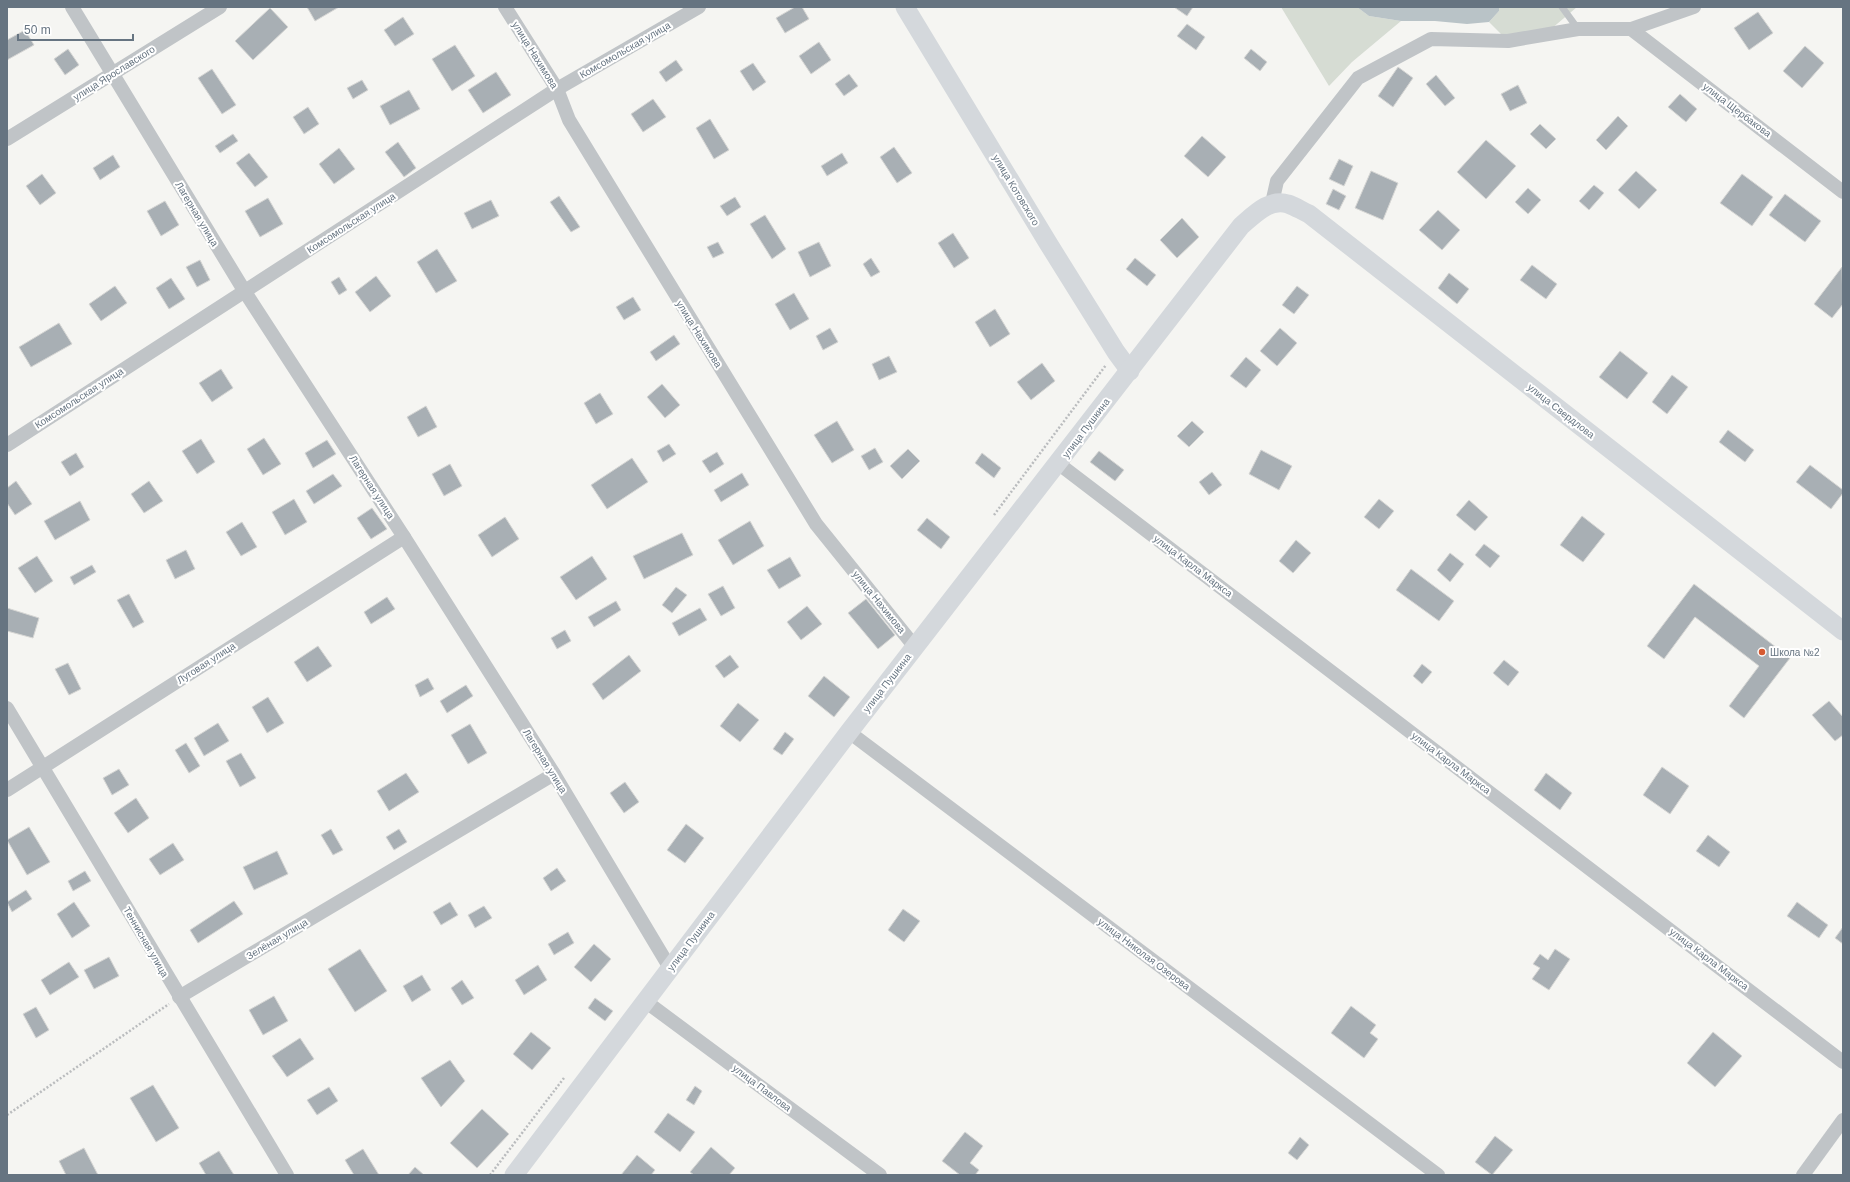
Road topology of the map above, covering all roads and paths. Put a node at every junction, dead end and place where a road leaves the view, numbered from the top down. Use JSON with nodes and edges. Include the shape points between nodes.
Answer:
{"nodes":[{"id":1,"x":72,"y":7,"type":"edge"},
{"id":2,"x":220,"y":7,"type":"edge"},
{"id":3,"x":505,"y":7,"type":"edge"},
{"id":4,"x":699,"y":7,"type":"edge"},
{"id":5,"x":905,"y":7,"type":"edge"},
{"id":6,"x":1562,"y":7,"type":"edge"},
{"id":7,"x":1694,"y":7,"type":"edge"},
{"id":8,"x":1578,"y":29,"type":"junction"},
{"id":9,"x":1631,"y":29,"type":"junction"},
{"id":10,"x":112,"y":75,"type":"junction"},
{"id":11,"x":557,"y":89,"type":"junction"},
{"id":12,"x":7,"y":139,"type":"edge"},
{"id":13,"x":1843,"y":192,"type":"edge"},
{"id":14,"x":1272,"y":203,"type":"junction"},
{"id":15,"x":245,"y":292,"type":"junction"},
{"id":16,"x":1130,"y":371,"type":"junction"},
{"id":17,"x":7,"y":445,"type":"edge"},
{"id":18,"x":1059,"y":464,"type":"junction"},
{"id":19,"x":404,"y":537,"type":"junction"},
{"id":20,"x":1843,"y":631,"type":"edge"},
{"id":21,"x":915,"y":646,"type":"junction"},
{"id":22,"x":7,"y":708,"type":"edge"},
{"id":23,"x":849,"y":732,"type":"junction"},
{"id":24,"x":44,"y":767,"type":"junction"},
{"id":25,"x":554,"y":774,"type":"junction"},
{"id":26,"x":7,"y":790,"type":"edge"},
{"id":27,"x":670,"y":968,"type":"junction"},
{"id":28,"x":179,"y":997,"type":"junction"},
{"id":29,"x":645,"y":1000,"type":"junction"},
{"id":30,"x":1843,"y":1062,"type":"edge"},
{"id":31,"x":7,"y":1115,"type":"edge"},
{"id":32,"x":1843,"y":1120,"type":"edge"},
{"id":33,"x":287,"y":1175,"type":"edge"},
{"id":34,"x":514,"y":1175,"type":"edge"},
{"id":35,"x":880,"y":1175,"type":"edge"},
{"id":36,"x":1438,"y":1175,"type":"edge"},
{"id":37,"x":1803,"y":1175,"type":"edge"}],
"edges":[{"from":1,"to":10,"type":"street","name":"Лагерная улица"},
{"from":2,"to":10,"type":"street","name":"улица Ярославского"},
{"from":3,"to":11,"type":"street","name":"улица Нахимова"},
{"from":4,"to":11,"type":"street","name":"Комсомольская улица"},
{"from":5,"to":16,"type":"main road","name":"улица Котовского","via":[[1048,243]]},
{"from":6,"to":8,"type":"lane"},
{"from":7,"to":9,"type":"street"},
{"from":8,"to":9,"type":"street"},
{"from":8,"to":14,"type":"street","via":[[1508,41],[1431,39],[1358,78],[1277,180]]},
{"from":9,"to":13,"type":"street","name":"улица Щербакова"},
{"from":10,"to":12,"type":"street","name":"улица Ярославского"},
{"from":10,"to":15,"type":"street","name":"Лагерная улица"},
{"from":11,"to":15,"type":"street","name":"Комсомольская улица"},
{"from":11,"to":21,"type":"street","name":"улица Нахимова","via":[[568,120],[816,524]]},
{"from":14,"to":16,"type":"main road","name":"улица Пушкина","via":[[1241,226]]},
{"from":14,"to":20,"type":"main road","name":"улица Свердлова","via":[[1288,203],[1309,214]]},
{"from":15,"to":17,"type":"street","name":"Комсомольская улица"},
{"from":15,"to":19,"type":"street","name":"Лагерная улица"},
{"from":16,"to":18,"type":"main road","name":"улица Пушкина"},
{"from":18,"to":21,"type":"main road","name":"улица Пушкина"},
{"from":18,"to":30,"type":"street","name":"улица Карла Маркса"},
{"from":19,"to":24,"type":"street","name":"Луговая улица"},
{"from":19,"to":25,"type":"street","name":"Лагерная улица"},
{"from":21,"to":23,"type":"main road","name":"улица Пушкина"},
{"from":22,"to":24,"type":"street","name":"Теннисная улица"},
{"from":23,"to":27,"type":"main road","name":"улица Пушкина"},
{"from":23,"to":36,"type":"street","name":"улица Николая Озерова"},
{"from":24,"to":26,"type":"street","name":"Луговая улица"},
{"from":24,"to":28,"type":"street","name":"Теннисная улица"},
{"from":25,"to":27,"type":"street","name":"Лагерная улица"},
{"from":25,"to":28,"type":"street","name":"Зелёная улица"},
{"from":27,"to":29,"type":"main road","name":"улица Пушкина"},
{"from":28,"to":31,"type":"path"},
{"from":28,"to":33,"type":"street","name":"Теннисная улица"},
{"from":29,"to":34,"type":"main road","name":"улица Пушкина"},
{"from":29,"to":35,"type":"street","name":"улица Павлова"},
{"from":32,"to":37,"type":"street"}]}
